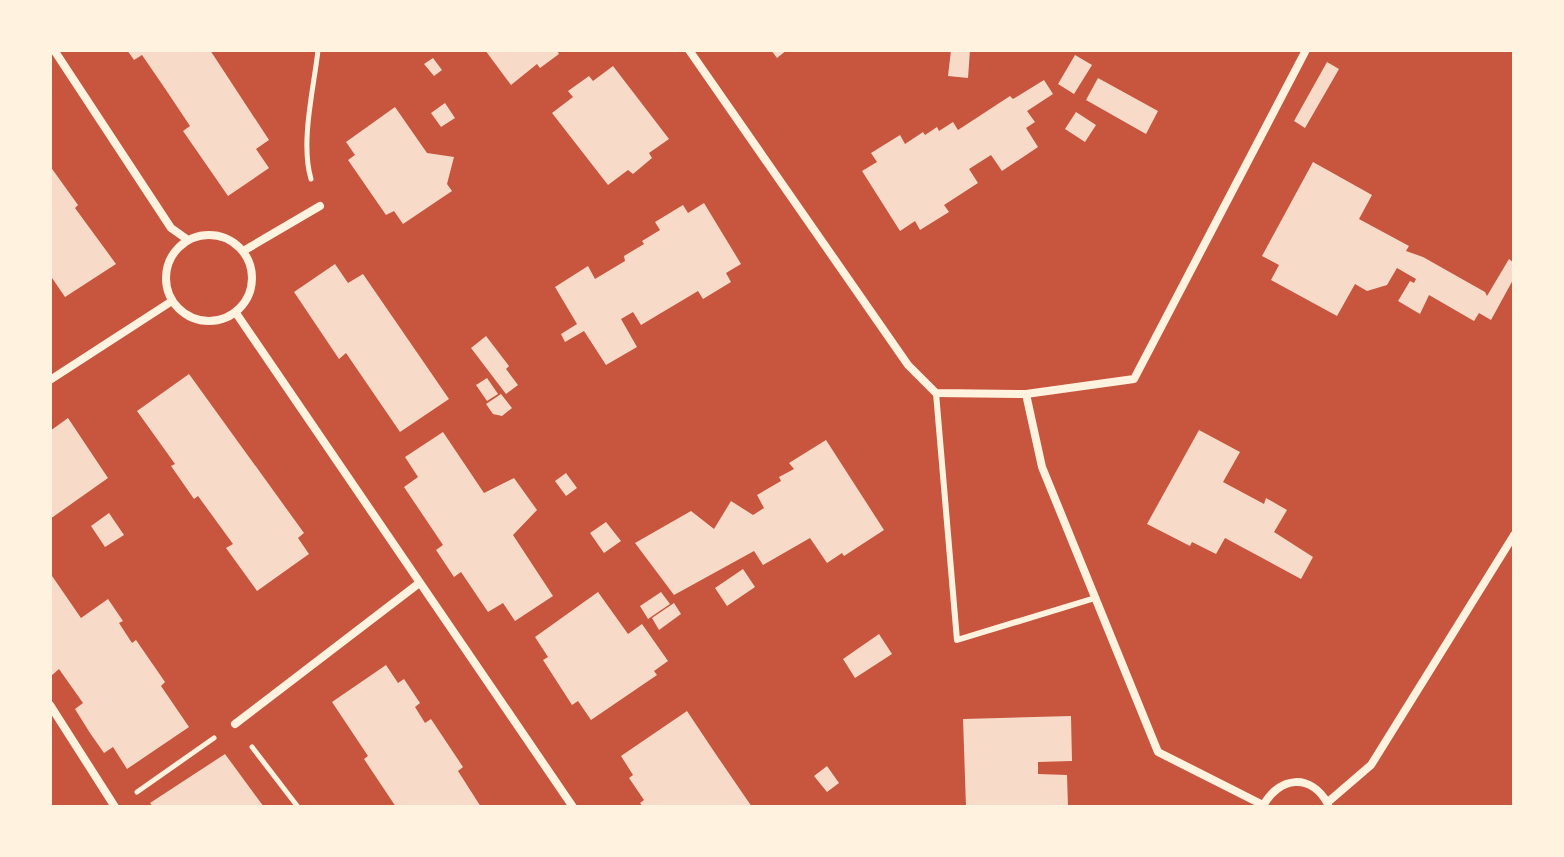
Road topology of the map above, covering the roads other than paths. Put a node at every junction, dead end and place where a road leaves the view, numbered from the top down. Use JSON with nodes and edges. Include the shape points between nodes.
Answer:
{"nodes":[{"id":1,"x":54,"y":50,"type":"edge"},
{"id":2,"x":689,"y":50,"type":"edge"},
{"id":3,"x":1306,"y":50,"type":"edge"},
{"id":4,"x":320,"y":206,"type":"road end"},
{"id":5,"x":188,"y":240,"type":"junction"},
{"id":6,"x":245,"y":250,"type":"junction"},
{"id":7,"x":172,"y":301,"type":"junction"},
{"id":8,"x":236,"y":313,"type":"junction"},
{"id":9,"x":50,"y":380,"type":"edge"},
{"id":10,"x":936,"y":393,"type":"junction"},
{"id":11,"x":1026,"y":394,"type":"junction"},
{"id":12,"x":1514,"y":535,"type":"edge"},
{"id":13,"x":418,"y":584,"type":"junction"},
{"id":14,"x":1095,"y":598,"type":"junction"},
{"id":15,"x":50,"y":705,"type":"edge"},
{"id":16,"x":235,"y":724,"type":"road end"},
{"id":17,"x":1329,"y":805,"type":"edge"},
{"id":18,"x":1263,"y":806,"type":"edge"},
{"id":19,"x":115,"y":807,"type":"edge"},
{"id":20,"x":573,"y":807,"type":"edge"}],
"edges":[{"from":1,"to":5,"type":"street","via":[[171,228]]},
{"from":2,"to":10,"type":"street","via":[[908,365]]},
{"from":3,"to":11,"type":"street","via":[[1134,379]]},
{"from":4,"to":6,"type":"street"},
{"from":5,"to":6,"type":"street","via":[[212,235],[231,239]]},
{"from":5,"to":7,"type":"street","via":[[167,267]]},
{"from":6,"to":8,"type":"street","via":[[251,289]]},
{"from":7,"to":8,"type":"street","via":[[191,318],[216,321]]},
{"from":7,"to":9,"type":"street"},
{"from":8,"to":13,"type":"street"},
{"from":10,"to":11,"type":"street"},
{"from":10,"to":14,"type":"lane","via":[[957,640]]},
{"from":11,"to":14,"type":"street","via":[[1042,467]]},
{"from":12,"to":17,"type":"street","via":[[1371,765]]},
{"from":13,"to":16,"type":"street"},
{"from":13,"to":20,"type":"street"},
{"from":14,"to":18,"type":"street","via":[[1158,752]]},
{"from":15,"to":19,"type":"street"},
{"from":17,"to":18,"type":"street","via":[[1318,789],[1303,782],[1273,791]]}]}
